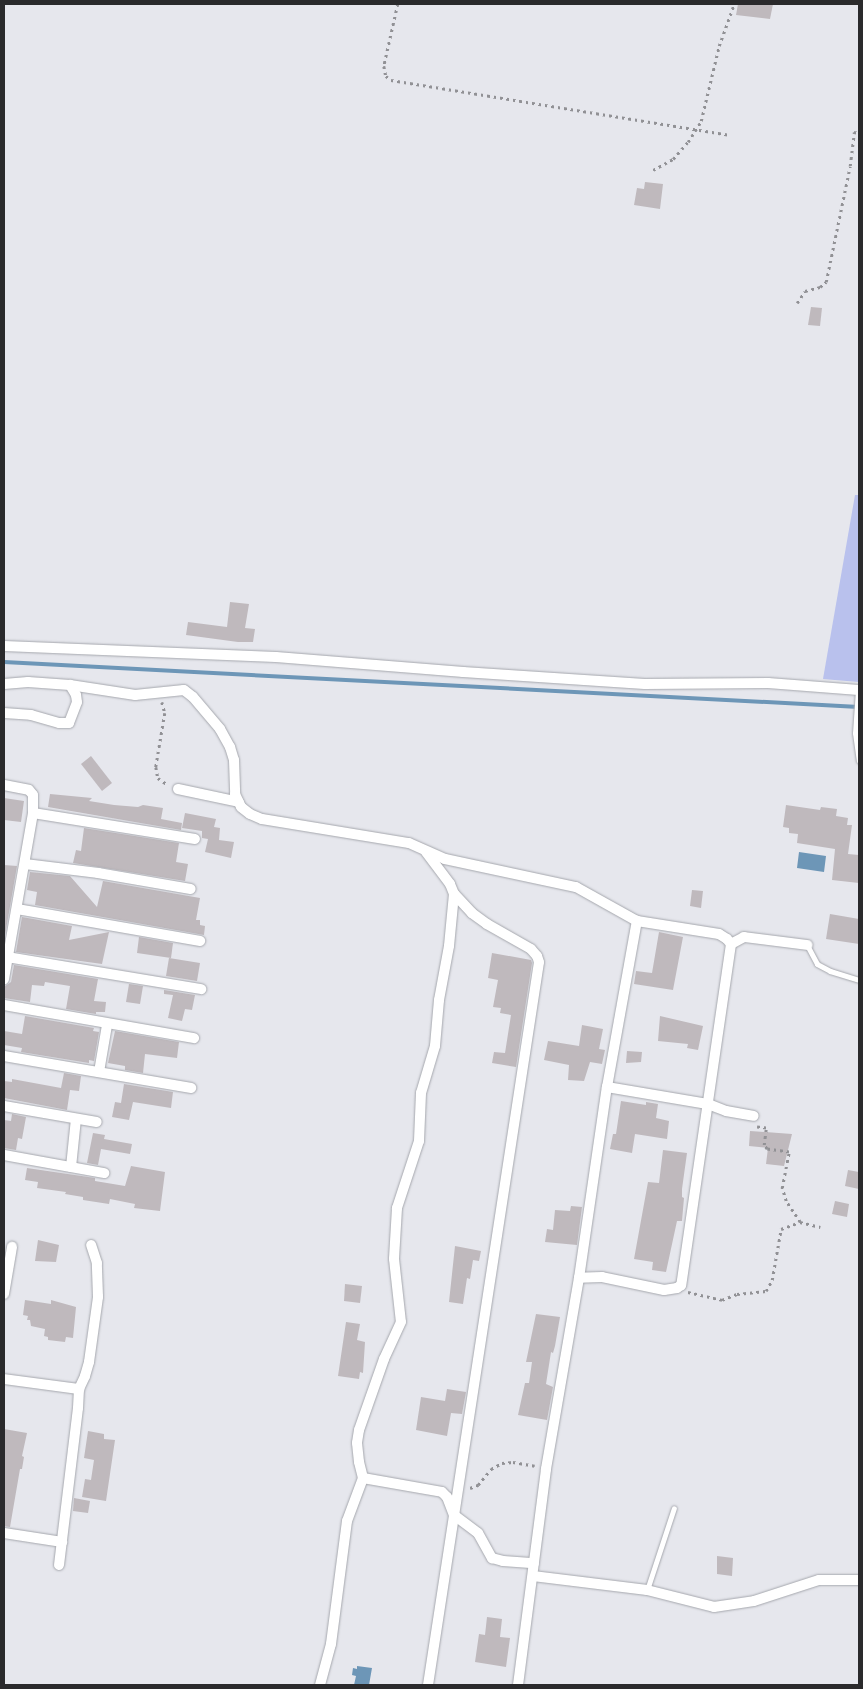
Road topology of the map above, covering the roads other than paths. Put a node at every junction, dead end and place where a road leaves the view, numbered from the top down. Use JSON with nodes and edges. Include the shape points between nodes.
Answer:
{"nodes":[{"id":1,"x":4,"y":646,"type":"edge"},
{"id":2,"x":4,"y":684,"type":"edge"},
{"id":3,"x":70,"y":685,"type":"junction"},
{"id":4,"x":858,"y":693,"type":"edge"},
{"id":5,"x":4,"y":713,"type":"edge"},
{"id":6,"x":859,"y":761,"type":"edge"},
{"id":7,"x":4,"y":785,"type":"edge"},
{"id":8,"x":178,"y":789,"type":"road end"},
{"id":9,"x":239,"y":802,"type":"junction"},
{"id":10,"x":33,"y":813,"type":"junction"},
{"id":11,"x":195,"y":839,"type":"dead end"},
{"id":12,"x":426,"y":851,"type":"junction"},
{"id":13,"x":25,"y":864,"type":"junction"},
{"id":14,"x":190,"y":889,"type":"dead end"},
{"id":15,"x":454,"y":894,"type":"junction"},
{"id":16,"x":16,"y":909,"type":"junction"},
{"id":17,"x":637,"y":921,"type":"junction"},
{"id":18,"x":200,"y":941,"type":"dead end"},
{"id":19,"x":731,"y":944,"type":"junction"},
{"id":20,"x":807,"y":945,"type":"joint"},
{"id":21,"x":7,"y":957,"type":"junction"},
{"id":22,"x":4,"y":980,"type":"edge"},
{"id":23,"x":859,"y":980,"type":"edge"},
{"id":24,"x":201,"y":988,"type":"dead end"},
{"id":25,"x":4,"y":1005,"type":"edge"},
{"id":26,"x":107,"y":1024,"type":"junction"},
{"id":27,"x":194,"y":1038,"type":"dead end"},
{"id":28,"x":4,"y":1056,"type":"edge"},
{"id":29,"x":99,"y":1072,"type":"junction"},
{"id":30,"x":607,"y":1087,"type":"junction"},
{"id":31,"x":191,"y":1088,"type":"dead end"},
{"id":32,"x":708,"y":1104,"type":"junction"},
{"id":33,"x":4,"y":1106,"type":"edge"},
{"id":34,"x":752,"y":1116,"type":"road end"},
{"id":35,"x":76,"y":1119,"type":"junction"},
{"id":36,"x":98,"y":1122,"type":"dead end"},
{"id":37,"x":4,"y":1156,"type":"edge"},
{"id":38,"x":72,"y":1167,"type":"junction"},
{"id":39,"x":104,"y":1173,"type":"dead end"},
{"id":40,"x":91,"y":1245,"type":"dead end"},
{"id":41,"x":12,"y":1246,"type":"dead end"},
{"id":42,"x":580,"y":1278,"type":"junction"},
{"id":43,"x":4,"y":1294,"type":"edge"},
{"id":44,"x":4,"y":1379,"type":"edge"},
{"id":45,"x":79,"y":1389,"type":"junction"},
{"id":46,"x":363,"y":1478,"type":"junction"},
{"id":47,"x":674,"y":1508,"type":"dead end"},
{"id":48,"x":454,"y":1515,"type":"junction"},
{"id":49,"x":4,"y":1533,"type":"edge"},
{"id":50,"x":62,"y":1542,"type":"junction"},
{"id":51,"x":534,"y":1563,"type":"junction"},
{"id":52,"x":59,"y":1565,"type":"dead end"},
{"id":53,"x":533,"y":1576,"type":"junction"},
{"id":54,"x":859,"y":1580,"type":"edge"},
{"id":55,"x":647,"y":1590,"type":"junction"},
{"id":56,"x":320,"y":1685,"type":"edge"},
{"id":57,"x":428,"y":1685,"type":"edge"},
{"id":58,"x":518,"y":1685,"type":"edge"}],
"edges":[{"from":1,"to":4,"type":"street","via":[[276,657],[644,684],[768,683]]},
{"from":2,"to":3,"type":"street"},
{"from":3,"to":5,"type":"street","via":[[77,702],[69,723]]},
{"from":3,"to":9,"type":"street","via":[[135,695],[184,690],[220,729],[230,747],[234,760],[235,794]]},
{"from":4,"to":6,"type":"lane","via":[[856,746]]},
{"from":7,"to":10,"type":"street","via":[[30,790]]},
{"from":8,"to":9,"type":"street"},
{"from":9,"to":12,"type":"street","via":[[250,814],[262,819],[393,839]]},
{"from":10,"to":11,"type":"street"},
{"from":10,"to":13,"type":"street"},
{"from":12,"to":15,"type":"street"},
{"from":12,"to":17,"type":"street","via":[[445,859],[576,887]]},
{"from":13,"to":14,"type":"street"},
{"from":13,"to":16,"type":"street"},
{"from":15,"to":46,"type":"street","via":[[435,1046],[421,1093],[419,1141],[397,1208],[394,1259],[401,1322],[359,1430],[358,1452]]},
{"from":15,"to":48,"type":"street","via":[[487,924],[531,949],[539,962]]},
{"from":16,"to":18,"type":"street"},
{"from":16,"to":21,"type":"street"},
{"from":17,"to":19,"type":"street","via":[[719,934]]},
{"from":17,"to":30,"type":"street"},
{"from":19,"to":20,"type":"street","via":[[744,937]]},
{"from":19,"to":32,"type":"street"},
{"from":20,"to":23,"type":"lane","via":[[817,964]]},
{"from":21,"to":22,"type":"street"},
{"from":21,"to":24,"type":"street"},
{"from":25,"to":26,"type":"street"},
{"from":26,"to":27,"type":"street"},
{"from":26,"to":29,"type":"street"},
{"from":28,"to":29,"type":"street"},
{"from":29,"to":31,"type":"street"},
{"from":30,"to":32,"type":"street"},
{"from":30,"to":42,"type":"street"},
{"from":32,"to":34,"type":"street"},
{"from":32,"to":42,"type":"street","via":[[683,1279],[677,1288],[664,1290],[602,1277]]},
{"from":33,"to":35,"type":"street"},
{"from":35,"to":36,"type":"street"},
{"from":35,"to":38,"type":"street"},
{"from":37,"to":38,"type":"street"},
{"from":38,"to":39,"type":"street"},
{"from":40,"to":45,"type":"street","via":[[97,1263],[98,1296],[89,1362]]},
{"from":41,"to":43,"type":"street"},
{"from":42,"to":51,"type":"street","via":[[546,1468]]},
{"from":44,"to":45,"type":"street"},
{"from":45,"to":50,"type":"street"},
{"from":46,"to":48,"type":"street","via":[[442,1492]]},
{"from":46,"to":56,"type":"street","via":[[347,1521],[331,1644]]},
{"from":47,"to":55,"type":"lane"},
{"from":48,"to":51,"type":"street","via":[[478,1533],[492,1558]]},
{"from":48,"to":57,"type":"street"},
{"from":49,"to":50,"type":"street"},
{"from":50,"to":52,"type":"street"},
{"from":51,"to":53,"type":"street"},
{"from":53,"to":55,"type":"street"},
{"from":53,"to":58,"type":"street"},
{"from":54,"to":55,"type":"street","via":[[819,1580],[763,1598],[714,1607]]}]}
